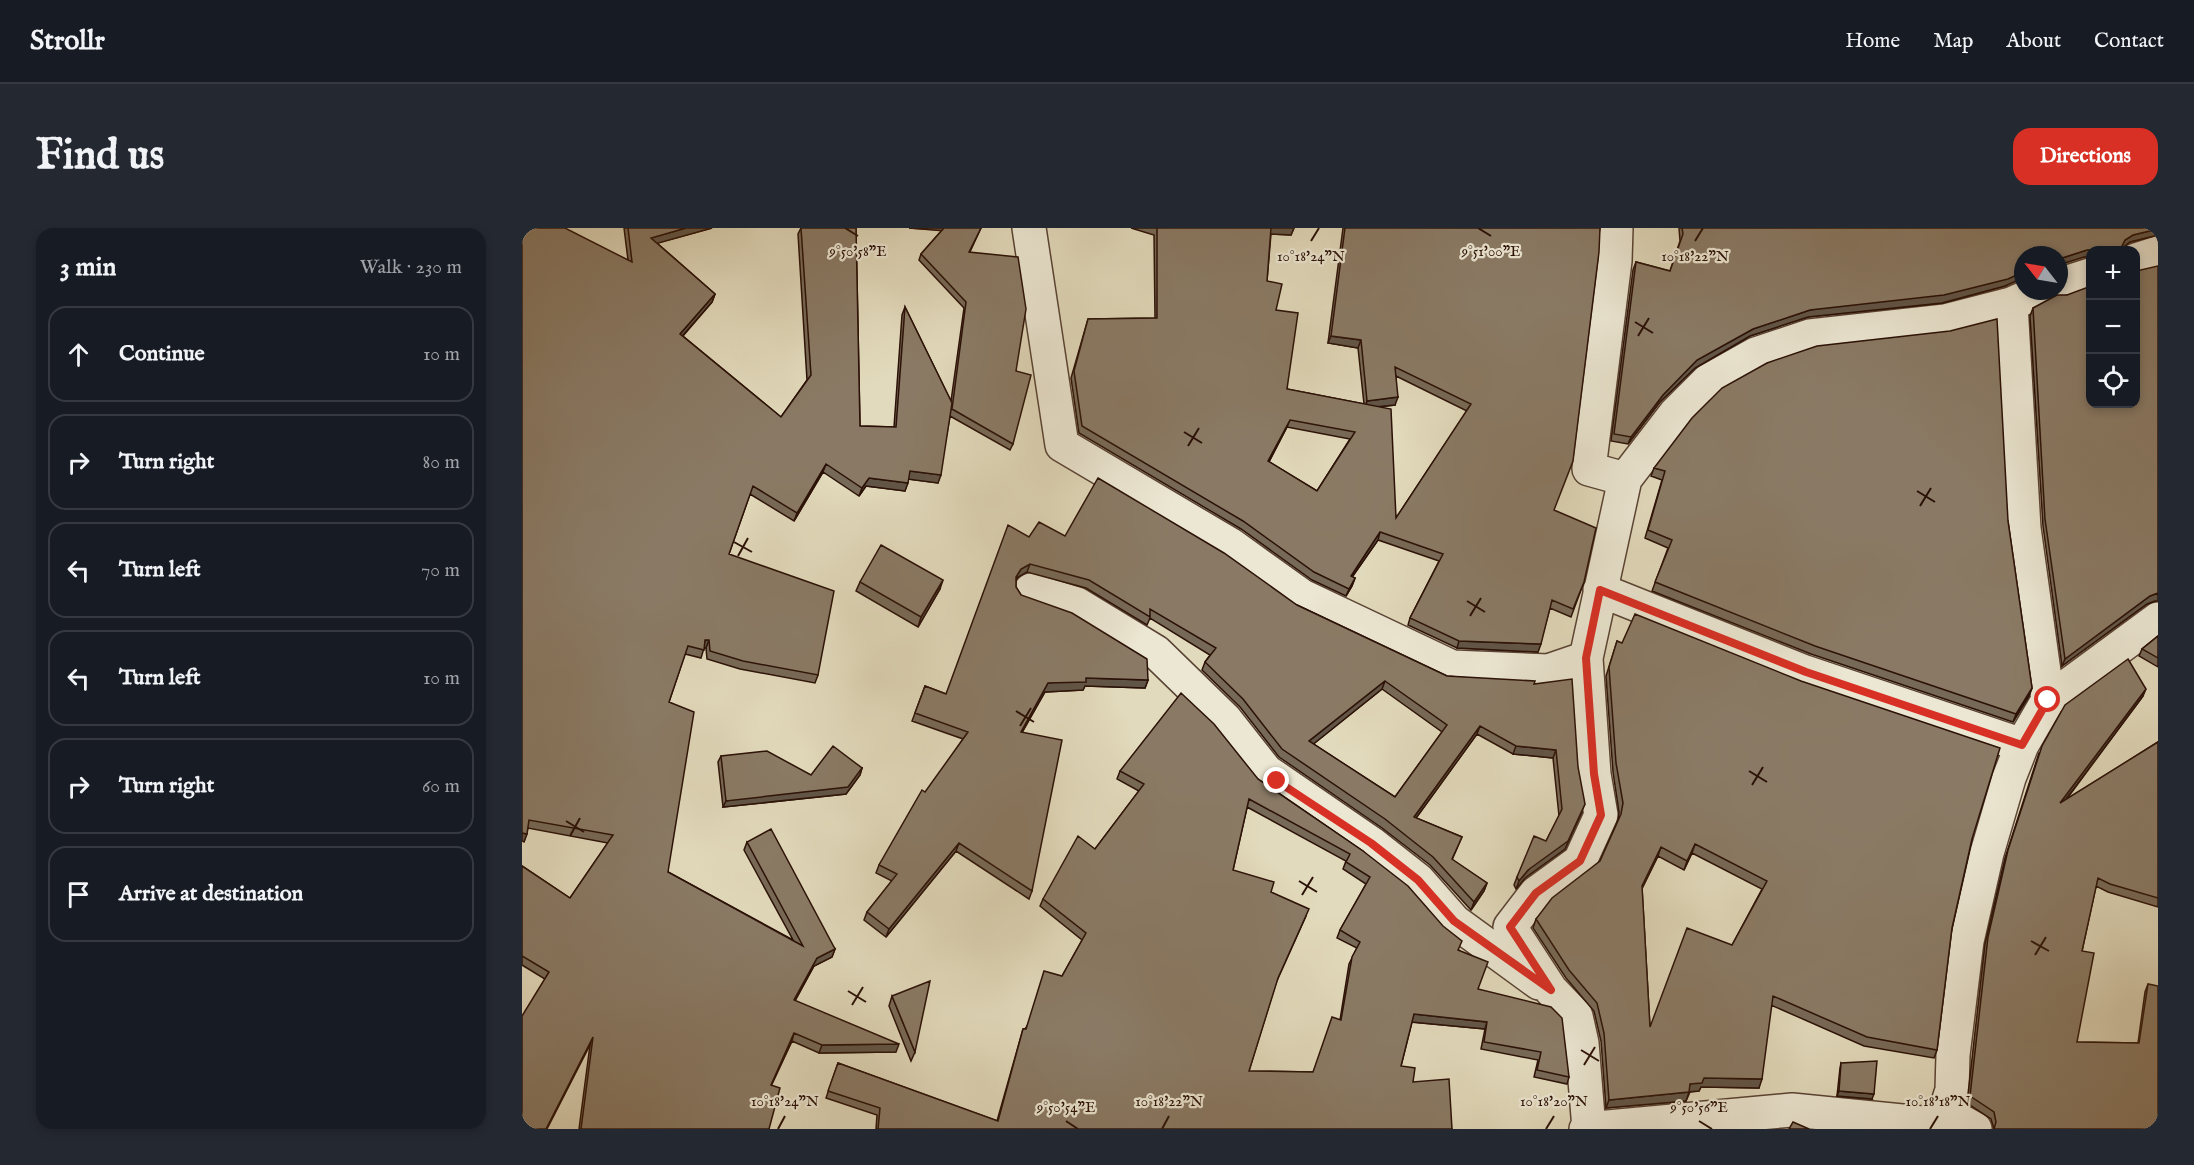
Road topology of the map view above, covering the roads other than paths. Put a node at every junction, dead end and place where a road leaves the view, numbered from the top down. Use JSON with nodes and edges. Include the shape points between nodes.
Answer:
{"nodes":[{"id":1,"x":1029,"y":228,"type":"edge"},
{"id":2,"x":1616,"y":228,"type":"edge"},
{"id":3,"x":2158,"y":253,"type":"edge"},
{"id":4,"x":2140,"y":259,"type":"edge"},
{"id":5,"x":2086,"y":277,"type":"edge"},
{"id":6,"x":2068,"y":282,"type":"edge"},
{"id":7,"x":2016,"y":300,"type":"edge"},
{"id":8,"x":2026,"y":300,"type":"edge"},
{"id":9,"x":1625,"y":479,"type":"junction"},
{"id":10,"x":1031,"y":590,"type":"dead end"},
{"id":11,"x":1600,"y":590,"type":"junction"},
{"id":12,"x":2158,"y":619,"type":"edge"},
{"id":13,"x":1586,"y":658,"type":"junction"},
{"id":14,"x":2048,"y":700,"type":"junction"},
{"id":15,"x":2022,"y":745,"type":"junction"},
{"id":16,"x":1551,"y":990,"type":"junction"},
{"id":17,"x":1945,"y":1112,"type":"junction"},
{"id":18,"x":1588,"y":1129,"type":"edge"},
{"id":19,"x":1975,"y":1129,"type":"edge"}],
"edges":[{"from":1,"to":13,"type":"street","via":[[1062,445],[1231,545],[1302,596],[1452,667],[1548,671]]},
{"from":2,"to":9,"type":"street","via":[[1589,469]]},
{"from":3,"to":4,"type":"street"},
{"from":5,"to":6,"type":"street"},
{"from":7,"to":9,"type":"street","via":[[1945,321],[1810,336],[1756,354],[1708,381],[1675,414]]},
{"from":8,"to":14,"type":"street","via":[[2024,528]]},
{"from":9,"to":11,"type":"street"},
{"from":10,"to":16,"type":"street","via":[[1077,604],[1156,652],[1225,719],[1266,771],[1371,843],[1418,880],[1454,921]]},
{"from":11,"to":13,"type":"street"},
{"from":11,"to":15,"type":"street","via":[[1806,672]]},
{"from":12,"to":14,"type":"street"},
{"from":13,"to":16,"type":"street","via":[[1594,774],[1601,815],[1580,861],[1536,893],[1510,927]]},
{"from":14,"to":15,"type":"street"},
{"from":15,"to":17,"type":"street","via":[[2009,778],[1967,941],[1952,1090]]},
{"from":16,"to":18,"type":"street","via":[[1576,1016],[1582,1043]]},
{"from":17,"to":18,"type":"street","via":[[1932,1124],[1792,1110]]},
{"from":17,"to":19,"type":"street"}]}
